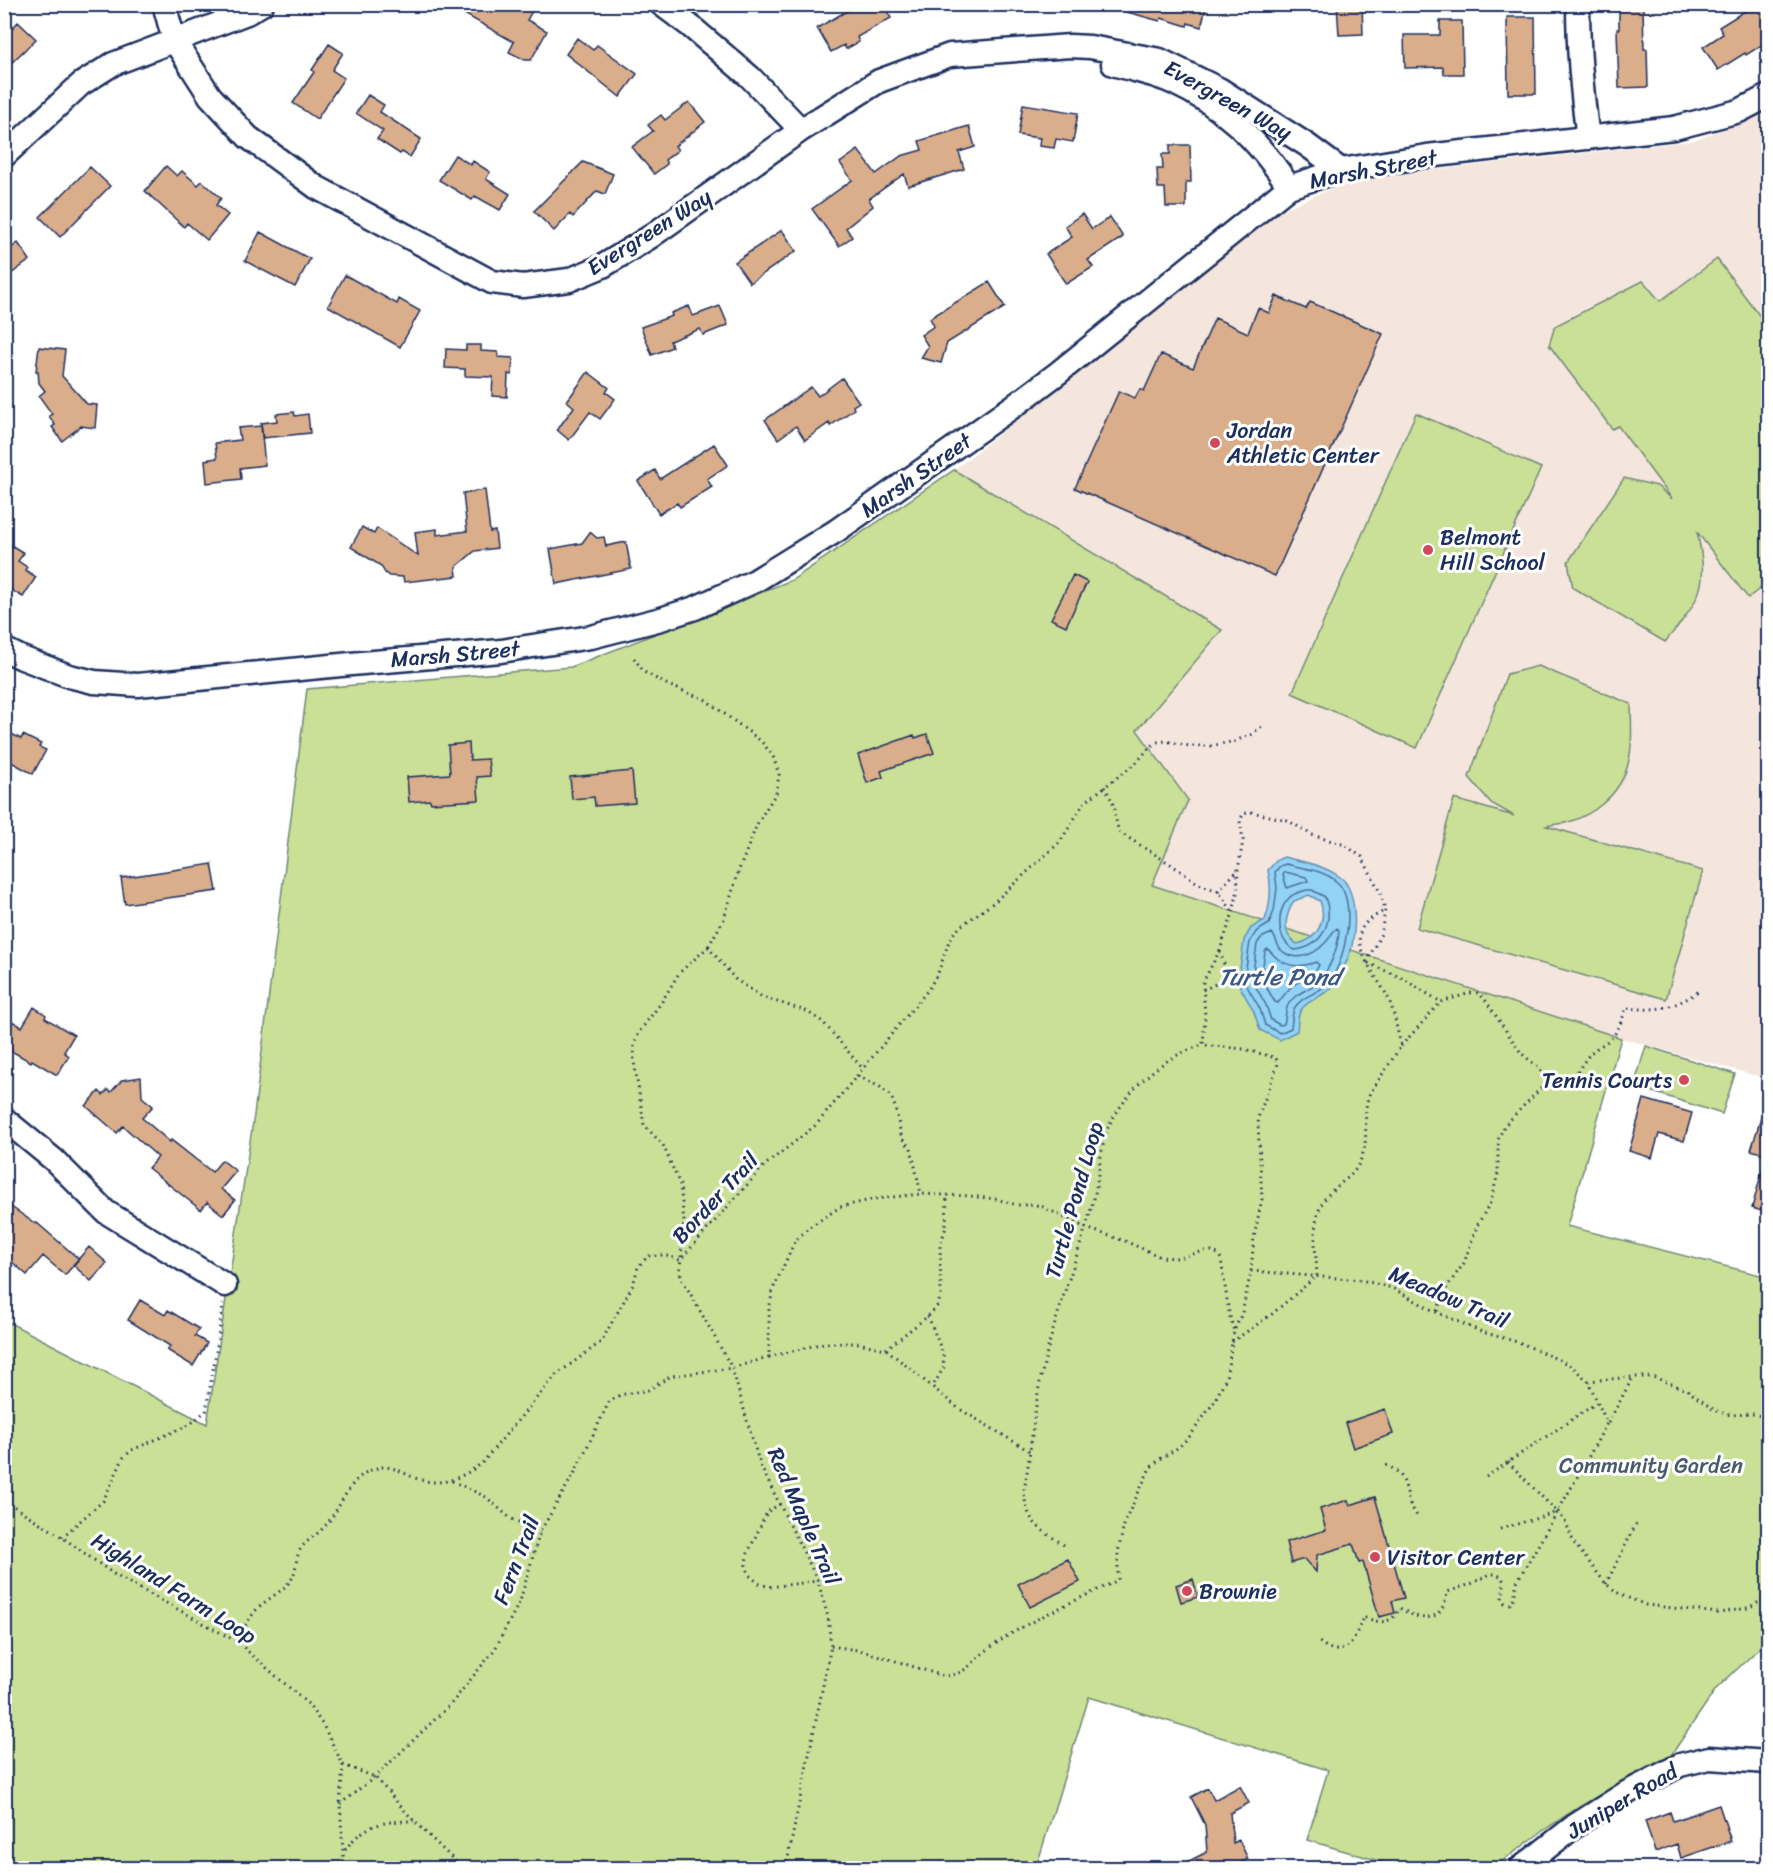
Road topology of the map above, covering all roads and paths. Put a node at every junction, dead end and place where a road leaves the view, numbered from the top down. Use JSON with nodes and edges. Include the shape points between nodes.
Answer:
{"nodes":[{"id":1,"x":164,"y":4,"type":"edge"},
{"id":2,"x":262,"y":4,"type":"edge"},
{"id":3,"x":661,"y":4,"type":"edge"},
{"id":4,"x":1578,"y":4,"type":"edge"},
{"id":5,"x":174,"y":40,"type":"junction"},
{"id":6,"x":1070,"y":46,"type":"junction"},
{"id":7,"x":1768,"y":96,"type":"edge"},
{"id":8,"x":801,"y":130,"type":"junction"},
{"id":9,"x":1588,"y":138,"type":"junction"},
{"id":10,"x":4,"y":156,"type":"edge"},
{"id":11,"x":1341,"y":170,"type":"junction"},
{"id":12,"x":1289,"y":187,"type":"junction"},
{"id":13,"x":4,"y":649,"type":"edge"},
{"id":14,"x":634,"y":658,"type":"dead end"},
{"id":15,"x":1262,"y":726,"type":"dead end"},
{"id":16,"x":1104,"y":787,"type":"junction"},
{"id":17,"x":1238,"y":870,"type":"junction"},
{"id":18,"x":1218,"y":891,"type":"junction"},
{"id":19,"x":1385,"y":910,"type":"junction"},
{"id":20,"x":1233,"y":913,"type":"junction"},
{"id":21,"x":708,"y":947,"type":"junction"},
{"id":22,"x":1220,"y":950,"type":"junction"},
{"id":23,"x":1366,"y":963,"type":"junction"},
{"id":24,"x":1228,"y":978,"type":"junction"},
{"id":25,"x":1249,"y":978,"type":"dead end"},
{"id":26,"x":1203,"y":990,"type":"junction"},
{"id":27,"x":1699,"y":991,"type":"dead end"},
{"id":28,"x":1442,"y":1002,"type":"junction"},
{"id":29,"x":1203,"y":1045,"type":"junction"},
{"id":30,"x":1401,"y":1046,"type":"junction"},
{"id":31,"x":863,"y":1069,"type":"junction"},
{"id":32,"x":858,"y":1076,"type":"junction"},
{"id":33,"x":1547,"y":1082,"type":"junction"},
{"id":34,"x":4,"y":1119,"type":"edge"},
{"id":35,"x":921,"y":1194,"type":"junction"},
{"id":36,"x":947,"y":1195,"type":"junction"},
{"id":37,"x":1086,"y":1228,"type":"junction"},
{"id":38,"x":680,"y":1260,"type":"junction"},
{"id":39,"x":1251,"y":1271,"type":"junction"},
{"id":40,"x":1317,"y":1276,"type":"junction"},
{"id":41,"x":225,"y":1285,"type":"joint"},
{"id":42,"x":1436,"y":1312,"type":"junction"},
{"id":43,"x":928,"y":1316,"type":"junction"},
{"id":44,"x":1234,"y":1331,"type":"junction"},
{"id":45,"x":1232,"y":1342,"type":"junction"},
{"id":46,"x":886,"y":1349,"type":"junction"},
{"id":47,"x":769,"y":1357,"type":"junction"},
{"id":48,"x":732,"y":1368,"type":"junction"},
{"id":49,"x":1633,"y":1377,"type":"junction"},
{"id":50,"x":1588,"y":1381,"type":"junction"},
{"id":51,"x":932,"y":1388,"type":"junction"},
{"id":52,"x":1598,"y":1402,"type":"junction"},
{"id":53,"x":1768,"y":1418,"type":"edge"},
{"id":54,"x":1607,"y":1423,"type":"junction"},
{"id":55,"x":1030,"y":1452,"type":"junction"},
{"id":56,"x":1508,"y":1462,"type":"junction"},
{"id":57,"x":1386,"y":1465,"type":"dead end"},
{"id":58,"x":1486,"y":1477,"type":"dead end"},
{"id":59,"x":452,"y":1481,"type":"junction"},
{"id":60,"x":4,"y":1500,"type":"edge"},
{"id":61,"x":780,"y":1504,"type":"junction"},
{"id":62,"x":1558,"y":1512,"type":"junction"},
{"id":63,"x":1419,"y":1519,"type":"dead end"},
{"id":64,"x":1636,"y":1524,"type":"dead end"},
{"id":65,"x":1500,"y":1529,"type":"dead end"},
{"id":66,"x":540,"y":1532,"type":"junction"},
{"id":67,"x":62,"y":1537,"type":"junction"},
{"id":68,"x":1064,"y":1545,"type":"dead end"},
{"id":69,"x":818,"y":1581,"type":"junction"},
{"id":70,"x":1606,"y":1584,"type":"junction"},
{"id":71,"x":1768,"y":1597,"type":"edge"},
{"id":72,"x":236,"y":1641,"type":"junction"},
{"id":73,"x":1318,"y":1641,"type":"dead end"},
{"id":74,"x":831,"y":1646,"type":"junction"},
{"id":75,"x":1768,"y":1762,"type":"edge"},
{"id":76,"x":343,"y":1765,"type":"junction"},
{"id":77,"x":375,"y":1777,"type":"junction"},
{"id":78,"x":340,"y":1804,"type":"junction"},
{"id":79,"x":414,"y":1821,"type":"junction"},
{"id":80,"x":344,"y":1851,"type":"junction"},
{"id":81,"x":344,"y":1869,"type":"edge"},
{"id":82,"x":462,"y":1869,"type":"edge"},
{"id":83,"x":690,"y":1869,"type":"edge"},
{"id":84,"x":723,"y":1869,"type":"edge"},
{"id":85,"x":732,"y":1869,"type":"edge"},
{"id":86,"x":771,"y":1869,"type":"edge"},
{"id":87,"x":786,"y":1869,"type":"edge"},
{"id":88,"x":1521,"y":1869,"type":"edge"}],
"edges":[{"from":1,"to":5,"type":"street","name":"Evergreen Way"},
{"from":2,"to":5,"type":"street"},
{"from":3,"to":8,"type":"street","via":[[750,77]]},
{"from":4,"to":9,"type":"street"},
{"from":5,"to":8,"type":"street","name":"Evergreen Way","via":[[210,96],[248,137],[316,187],[492,282],[523,286],[557,282],[603,266]]},
{"from":5,"to":10,"type":"street","via":[[94,75]]},
{"from":6,"to":8,"type":"street","name":"Evergreen Way","via":[[950,55],[879,81]]},
{"from":6,"to":11,"type":"street","name":"Evergreen Way","via":[[1160,60],[1219,89]]},
{"from":6,"to":12,"type":"street","name":"Evergreen Way","via":[[1105,62],[1173,82],[1205,101],[1250,137]]},
{"from":7,"to":9,"type":"street","name":"Marsh Street","via":[[1738,111],[1674,128]]},
{"from":9,"to":11,"type":"street","name":"Marsh Street"},
{"from":11,"to":12,"type":"street","name":"Marsh Street"},
{"from":12,"to":13,"type":"street","name":"Marsh Street","via":[[1018,403],[810,548],[754,581],[695,608],[591,637],[501,651],[138,685],[69,676]]},
{"from":14,"to":21,"type":"path","via":[[644,672],[706,700],[761,741],[773,756],[779,775],[776,793],[758,822],[724,919]]},
{"from":15,"to":16,"type":"path","name":"Border Trail","via":[[1235,741],[1211,747],[1157,742]]},
{"from":16,"to":18,"type":"path","via":[[1112,798],[1117,827],[1123,836],[1199,885]]},
{"from":16,"to":31,"type":"path","name":"Border Trail","via":[[1084,803],[1060,842],[953,934],[928,990]]},
{"from":17,"to":18,"type":"path"},
{"from":17,"to":19,"type":"path","via":[[1243,814],[1251,812],[1287,820],[1312,835],[1345,845],[1362,857]]},
{"from":17,"to":20,"type":"path"},
{"from":18,"to":20,"type":"path"},
{"from":19,"to":23,"type":"path","via":[[1381,934]]},
{"from":19,"to":23,"type":"path","via":[[1365,924],[1359,935]]},
{"from":20,"to":22,"type":"path"},
{"from":21,"to":31,"type":"path","via":[[735,979],[762,997],[806,1011],[823,1022]]},
{"from":21,"to":38,"type":"path","via":[[679,973],[639,1032],[634,1046],[644,1125],[663,1145],[680,1185],[684,1221]]},
{"from":22,"to":24,"type":"path"},
{"from":22,"to":26,"type":"path","via":[[1203,982]]},
{"from":23,"to":28,"type":"path","via":[[1402,978]]},
{"from":23,"to":30,"type":"path","via":[[1389,1000]]},
{"from":24,"to":25,"type":"path"},
{"from":24,"to":26,"type":"path"},
{"from":26,"to":29,"type":"path"},
{"from":27,"to":33,"type":"path","via":[[1667,1009],[1626,1008],[1611,1039],[1590,1054],[1574,1077],[1555,1084]]},
{"from":28,"to":30,"type":"path"},
{"from":28,"to":33,"type":"path","via":[[1470,993],[1484,998],[1521,1053],[1539,1068]]},
{"from":29,"to":37,"type":"path","name":"Turtle Pond Loop","via":[[1160,1064],[1143,1078],[1112,1120]]},
{"from":29,"to":39,"type":"path","via":[[1244,1049],[1276,1058],[1278,1064],[1259,1115],[1262,1199]]},
{"from":30,"to":40,"type":"path","via":[[1366,1101],[1364,1152],[1358,1167],[1321,1203],[1315,1219]]},
{"from":31,"to":32,"type":"path","name":"Border Trail"},
{"from":32,"to":35,"type":"path","via":[[880,1087],[894,1102],[902,1138],[911,1149]]},
{"from":32,"to":38,"type":"path","name":"Border Trail","via":[[816,1125],[764,1166]]},
{"from":33,"to":42,"type":"path","via":[[1504,1126],[1497,1140],[1498,1174],[1490,1203],[1464,1263]]},
{"from":34,"to":41,"type":"street","via":[[54,1160],[106,1212]]},
{"from":35,"to":36,"type":"path"},
{"from":35,"to":47,"type":"path","via":[[840,1207],[795,1241],[773,1289]]},
{"from":36,"to":37,"type":"path","via":[[1036,1205]]},
{"from":36,"to":43,"type":"path","via":[[939,1260],[941,1295]]},
{"from":37,"to":44,"type":"path","via":[[1161,1257],[1179,1258],[1204,1251],[1218,1254]]},
{"from":37,"to":55,"type":"path","name":"Turtle Pond Loop","via":[[1039,1386]]},
{"from":38,"to":48,"type":"path","name":"Red Maple Trail","via":[[681,1277]]},
{"from":38,"to":59,"type":"path","name":"Border Trail","via":[[648,1256],[638,1267],[633,1286],[601,1342],[556,1375],[483,1462]]},
{"from":39,"to":40,"type":"path","name":"Meadow Trail"},
{"from":39,"to":44,"type":"path"},
{"from":40,"to":42,"type":"path","name":"Meadow Trail","via":[[1361,1280],[1392,1288]]},
{"from":40,"to":45,"type":"path"},
{"from":41,"to":67,"type":"path","via":[[206,1411],[189,1425],[132,1450],[124,1457],[103,1501]]},
{"from":42,"to":50,"type":"path","name":"Meadow Trail","via":[[1559,1360]]},
{"from":43,"to":46,"type":"path"},
{"from":43,"to":51,"type":"path","via":[[945,1367]]},
{"from":44,"to":45,"type":"path"},
{"from":45,"to":74,"type":"path","via":[[1226,1378],[1214,1402],[1190,1436],[1150,1468],[1125,1521],[1118,1552],[1118,1580],[999,1641],[955,1676]]},
{"from":46,"to":47,"type":"path","via":[[858,1342],[824,1343]]},
{"from":46,"to":51,"type":"path"},
{"from":47,"to":48,"type":"path"},
{"from":48,"to":61,"type":"path","name":"Red Maple Trail","via":[[760,1465]]},
{"from":48,"to":66,"type":"path","name":"Fern Trail","via":[[671,1376],[648,1390],[620,1395],[609,1402]]},
{"from":49,"to":50,"type":"path"},
{"from":49,"to":53,"type":"path","via":[[1653,1377],[1687,1390],[1714,1410]]},
{"from":49,"to":54,"type":"path"},
{"from":50,"to":52,"type":"path"},
{"from":51,"to":55,"type":"path"},
{"from":52,"to":54,"type":"path"},
{"from":52,"to":56,"type":"path"},
{"from":54,"to":62,"type":"path"},
{"from":55,"to":68,"type":"path","name":"Turtle Pond Loop","via":[[1025,1507],[1032,1521]]},
{"from":56,"to":58,"type":"path"},
{"from":56,"to":62,"type":"path"},
{"from":57,"to":63,"type":"path","via":[[1398,1470]]},
{"from":59,"to":66,"type":"path","via":[[486,1497],[510,1518]]},
{"from":59,"to":72,"type":"path","via":[[417,1479],[394,1468],[377,1467],[362,1474],[322,1529],[305,1542],[291,1580],[258,1608]]},
{"from":60,"to":67,"type":"path","name":"Highland Farm Loop"},
{"from":61,"to":69,"type":"path","name":"Red Maple Trail"},
{"from":61,"to":69,"type":"path","via":[[767,1512],[747,1555],[749,1575],[769,1587]]},
{"from":62,"to":65,"type":"path"},
{"from":62,"to":70,"type":"path","via":[[1574,1543]]},
{"from":62,"to":73,"type":"path","via":[[1516,1582],[1510,1604],[1502,1599],[1502,1577],[1490,1574],[1447,1592],[1441,1612],[1431,1617],[1409,1614],[1400,1608],[1386,1622],[1363,1617],[1350,1646],[1328,1649]]},
{"from":64,"to":70,"type":"path"},
{"from":66,"to":77,"type":"path","name":"Fern Trail","via":[[520,1601],[495,1649],[451,1704]]},
{"from":67,"to":72,"type":"path","name":"Highland Farm Loop","via":[[115,1575]]},
{"from":69,"to":74,"type":"path","name":"Red Maple Trail"},
{"from":70,"to":71,"type":"path","via":[[1646,1605],[1719,1613],[1748,1608]]},
{"from":72,"to":76,"type":"path","name":"Highland Farm Loop","via":[[308,1704]]},
{"from":74,"to":87,"type":"path","name":"Red Maple Trail"},
{"from":75,"to":88,"type":"street","name":"Juniper Road","via":[[1709,1758],[1680,1765],[1576,1825]]},
{"from":76,"to":77,"type":"path"},
{"from":76,"to":78,"type":"path"},
{"from":77,"to":78,"type":"path","name":"Fern Trail"},
{"from":77,"to":79,"type":"path"},
{"from":78,"to":80,"type":"path"},
{"from":79,"to":80,"type":"path","via":[[371,1826],[355,1836]]},
{"from":79,"to":82,"type":"path"},
{"from":80,"to":81,"type":"path"},
{"from":83,"to":84,"type":"path","via":[[704,1864]]},
{"from":85,"to":86,"type":"path"}]}
